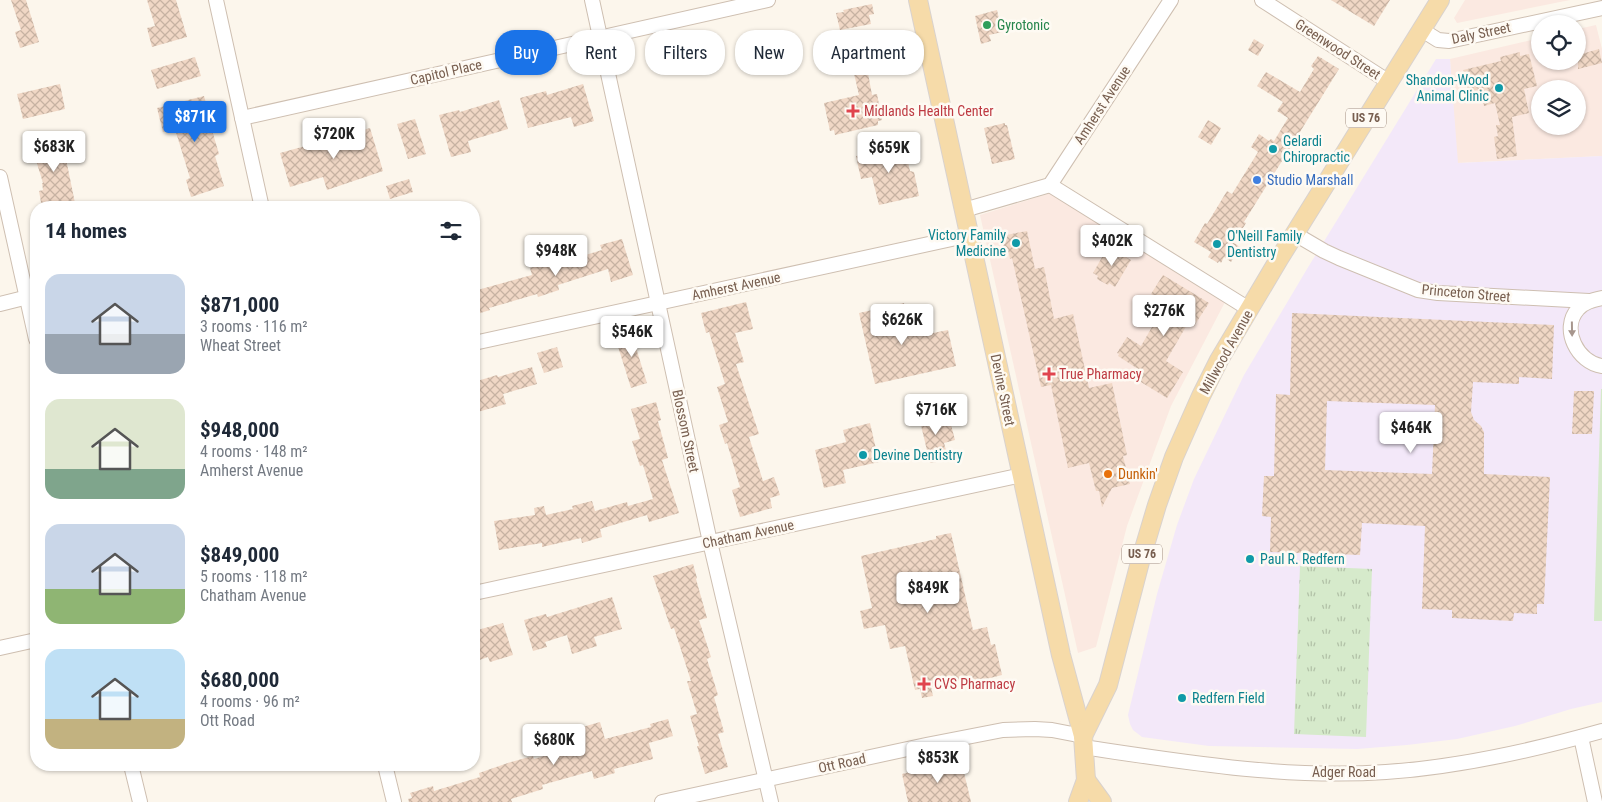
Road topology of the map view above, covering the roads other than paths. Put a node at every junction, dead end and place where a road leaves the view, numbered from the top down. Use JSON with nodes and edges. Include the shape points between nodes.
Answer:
{"nodes":[{"id":1,"x":216,"y":0,"type":"edge"},
{"id":2,"x":592,"y":0,"type":"edge"},
{"id":3,"x":768,"y":0,"type":"edge"},
{"id":4,"x":918,"y":0,"type":"edge"},
{"id":5,"x":1171,"y":0,"type":"edge"},
{"id":6,"x":1262,"y":0,"type":"edge"},
{"id":7,"x":1440,"y":0,"type":"edge"},
{"id":8,"x":1602,"y":8,"type":"edge"},
{"id":9,"x":598,"y":30,"type":"edge"},
{"id":10,"x":635,"y":30,"type":"edge"},
{"id":11,"x":1422,"y":30,"type":"junction"},
{"id":12,"x":567,"y":45,"type":"edge"},
{"id":13,"x":608,"y":75,"type":"edge"},
{"id":14,"x":1389,"y":82,"type":"junction"},
{"id":15,"x":242,"y":118,"type":"junction"},
{"id":16,"x":0,"y":177,"type":"edge"},
{"id":17,"x":1050,"y":184,"type":"junction"},
{"id":18,"x":260,"y":201,"type":"edge"},
{"id":19,"x":964,"y":210,"type":"junction"},
{"id":20,"x":1295,"y":234,"type":"junction"},
{"id":21,"x":970,"y":235,"type":"junction"},
{"id":22,"x":30,"y":289,"type":"edge"},
{"id":23,"x":30,"y":296,"type":"edge"},
{"id":24,"x":1595,"y":300,"type":"edge"},
{"id":25,"x":658,"y":303,"type":"junction"},
{"id":26,"x":0,"y":304,"type":"edge"},
{"id":27,"x":1249,"y":309,"type":"junction"},
{"id":28,"x":480,"y":342,"type":"edge"},
{"id":29,"x":1602,"y":366,"type":"edge"},
{"id":30,"x":1022,"y":475,"type":"junction"},
{"id":31,"x":710,"y":542,"type":"junction"},
{"id":32,"x":480,"y":592,"type":"edge"},
{"id":33,"x":30,"y":641,"type":"edge"},
{"id":34,"x":0,"y":648,"type":"edge"},
{"id":35,"x":1602,"y":731,"type":"edge"},
{"id":36,"x":1581,"y":737,"type":"junction"},
{"id":37,"x":1083,"y":742,"type":"junction"},
{"id":38,"x":132,"y":771,"type":"edge"},
{"id":39,"x":386,"y":771,"type":"edge"},
{"id":40,"x":765,"y":779,"type":"junction"},
{"id":41,"x":1086,"y":780,"type":"junction"},
{"id":42,"x":140,"y":802,"type":"edge"},
{"id":43,"x":394,"y":802,"type":"edge"},
{"id":44,"x":662,"y":802,"type":"edge"},
{"id":45,"x":771,"y":802,"type":"edge"},
{"id":46,"x":1078,"y":802,"type":"edge"},
{"id":47,"x":1102,"y":802,"type":"edge"},
{"id":48,"x":1595,"y":802,"type":"edge"}],
"edges":[{"from":1,"to":15,"type":"street"},
{"from":2,"to":9,"type":"street","name":"Blossom Street"},
{"from":3,"to":10,"type":"street","name":"Capitol Place"},
{"from":4,"to":19,"type":"main road","name":"Devine Street"},
{"from":5,"to":17,"type":"street","name":"Amherst Avenue"},
{"from":6,"to":14,"type":"street","name":"Greenwood Street"},
{"from":7,"to":11,"type":"main road","name":"Millwood Avenue","number":"US 76"},
{"from":8,"to":11,"type":"street","name":"Daly Street","via":[[1449,40],[1438,40]]},
{"from":11,"to":14,"type":"main road","name":"Millwood Avenue","number":"US 76"},
{"from":12,"to":15,"type":"street","name":"Capitol Place"},
{"from":13,"to":25,"type":"street","name":"Blossom Street"},
{"from":14,"to":20,"type":"main road","name":"Millwood Avenue","number":"US 76"},
{"from":15,"to":18,"type":"street"},
{"from":16,"to":22,"type":"street"},
{"from":17,"to":19,"type":"street"},
{"from":17,"to":27,"type":"street"},
{"from":19,"to":21,"type":"main road","name":"Devine Street"},
{"from":20,"to":24,"type":"street","name":"Princeton Street","via":[[1324,252],[1418,290]]},
{"from":20,"to":27,"type":"main road","name":"Millwood Avenue","number":"US 76"},
{"from":21,"to":25,"type":"street","name":"Amherst Avenue"},
{"from":21,"to":30,"type":"main road","name":"Devine Street"},
{"from":23,"to":26,"type":"street"},
{"from":24,"to":29,"type":"street","one_way":true,"via":[[1578,309],[1570,330],[1580,354],[1588,362]]},
{"from":25,"to":28,"type":"street","name":"Amherst Avenue"},
{"from":25,"to":31,"type":"street","name":"Blossom Street"},
{"from":27,"to":37,"type":"main road","name":"Millwood Avenue","number":"US 76","via":[[1219,360],[1174,457],[1148,533],[1108,686]]},
{"from":30,"to":31,"type":"street","name":"Chatham Avenue"},
{"from":30,"to":37,"type":"main road","name":"Devine Street"},
{"from":31,"to":32,"type":"street","name":"Chatham Avenue"},
{"from":31,"to":40,"type":"street","name":"Blossom Street"},
{"from":33,"to":34,"type":"street"},
{"from":35,"to":36,"type":"street","name":"Adger Road"},
{"from":36,"to":37,"type":"street","name":"Adger Road","via":[[1440,767],[1359,773],[1234,767]]},
{"from":36,"to":48,"type":"street"},
{"from":37,"to":40,"type":"street","name":"Ott Road","via":[[1052,730],[1003,730]]},
{"from":37,"to":41,"type":"main road","name":"Devine Street"},
{"from":38,"to":42,"type":"street"},
{"from":39,"to":43,"type":"street"},
{"from":40,"to":44,"type":"street","name":"Ott Road"},
{"from":40,"to":45,"type":"street","name":"Blossom Street"},
{"from":41,"to":46,"type":"main road","name":"Devine Street"},
{"from":41,"to":47,"type":"main road"}]}
